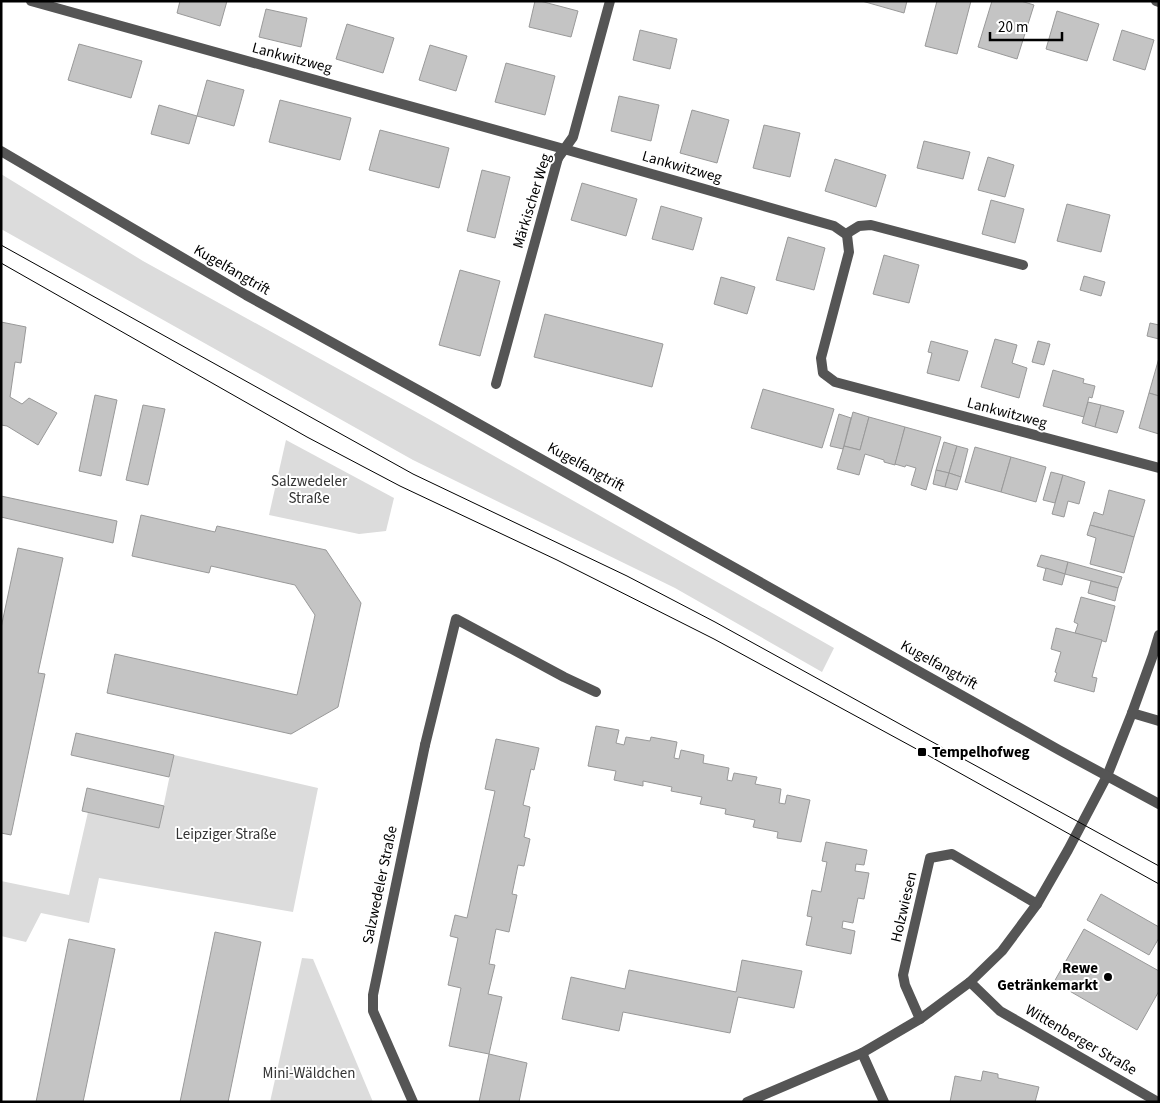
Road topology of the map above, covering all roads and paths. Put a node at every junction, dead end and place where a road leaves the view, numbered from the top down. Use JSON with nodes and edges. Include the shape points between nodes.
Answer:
{"nodes":[{"id":1,"x":31,"y":1,"type":"edge"},
{"id":2,"x":610,"y":1,"type":"edge"},
{"id":3,"x":1,"y":151,"type":"edge"},
{"id":4,"x":561,"y":153,"type":"junction"},
{"id":5,"x":846,"y":234,"type":"junction"},
{"id":6,"x":1023,"y":265,"type":"dead end"},
{"id":7,"x":496,"y":384,"type":"dead end"},
{"id":8,"x":1159,"y":468,"type":"edge"},
{"id":9,"x":1159,"y":635,"type":"edge"},
{"id":10,"x":596,"y":692,"type":"dead end"},
{"id":11,"x":1132,"y":714,"type":"junction"},
{"id":12,"x":1159,"y":721,"type":"edge"},
{"id":13,"x":1107,"y":776,"type":"junction"},
{"id":14,"x":1159,"y":804,"type":"edge"},
{"id":15,"x":1037,"y":904,"type":"junction"},
{"id":16,"x":970,"y":982,"type":"junction"},
{"id":17,"x":920,"y":1019,"type":"junction"},
{"id":18,"x":862,"y":1052,"type":"junction"},
{"id":19,"x":413,"y":1102,"type":"edge"},
{"id":20,"x":747,"y":1102,"type":"edge"},
{"id":21,"x":884,"y":1102,"type":"edge"},
{"id":22,"x":1158,"y":1102,"type":"edge"}],
"edges":[{"from":1,"to":4,"type":"street","name":"Lankwitzweg"},
{"from":2,"to":4,"type":"street","name":"Märkischer Weg","via":[[573,137]]},
{"from":3,"to":13,"type":"street","name":"Kugelfangtrift","via":[[246,295]]},
{"from":4,"to":5,"type":"street","name":"Lankwitzweg","via":[[834,226]]},
{"from":4,"to":7,"type":"street","name":"Märkischer Weg"},
{"from":5,"to":6,"type":"street","via":[[859,226],[871,225]]},
{"from":5,"to":8,"type":"street","name":"Lankwitzweg","via":[[849,252],[820,358],[823,373],[835,382]]},
{"from":9,"to":11,"type":"street"},
{"from":10,"to":19,"type":"street","name":"Salzwedeler Straße","via":[[456,619],[425,744],[373,995],[373,1011]]},
{"from":11,"to":12,"type":"street"},
{"from":11,"to":13,"type":"street"},
{"from":13,"to":14,"type":"street","name":"Kugelfangtrift"},
{"from":13,"to":15,"type":"street"},
{"from":15,"to":16,"type":"street","via":[[1002,951]]},
{"from":15,"to":17,"type":"street","name":"Holzwiesen","via":[[952,854],[930,858],[903,975]]},
{"from":16,"to":17,"type":"street"},
{"from":16,"to":22,"type":"street","name":"Wittenberger Straße","via":[[1000,1012]]},
{"from":17,"to":18,"type":"street"},
{"from":18,"to":20,"type":"street"},
{"from":18,"to":21,"type":"street"}]}
